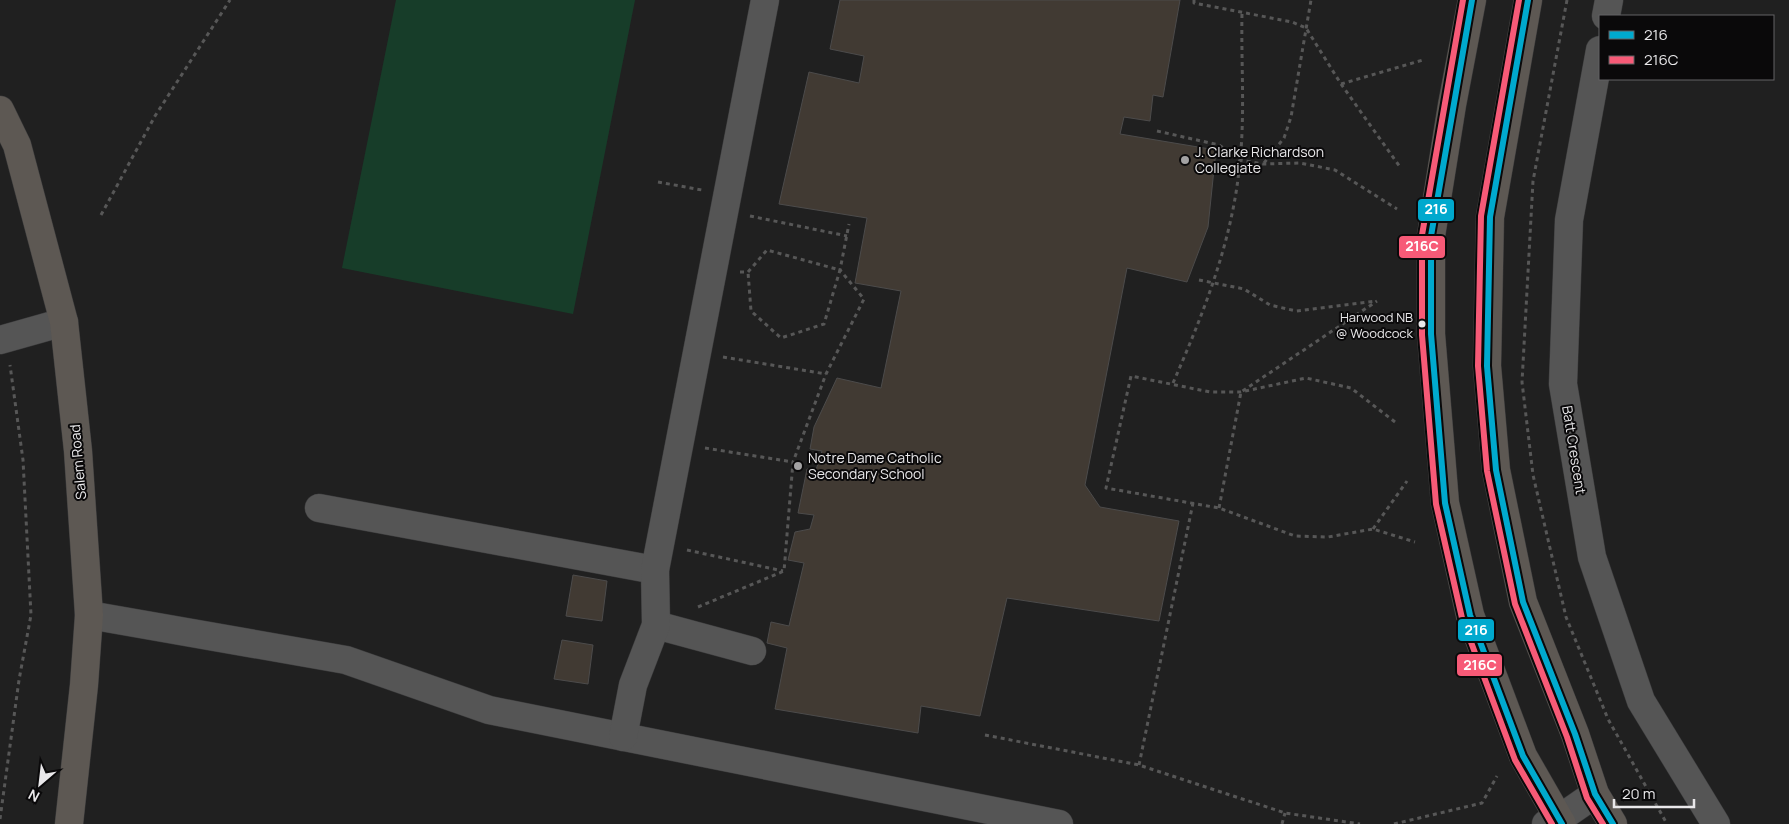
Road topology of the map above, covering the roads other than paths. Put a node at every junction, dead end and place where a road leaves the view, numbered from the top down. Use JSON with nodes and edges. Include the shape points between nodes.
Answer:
{"nodes":[{"id":1,"x":765,"y":0,"type":"edge"},
{"id":2,"x":1472,"y":0,"type":"edge"},
{"id":3,"x":1528,"y":0,"type":"edge"},
{"id":4,"x":1609,"y":0,"type":"edge"},
{"id":5,"x":1606,"y":15,"type":"edge"},
{"id":6,"x":1599,"y":56,"type":"edge"},
{"id":7,"x":0,"y":110,"type":"edge"},
{"id":8,"x":64,"y":322,"type":"junction"},
{"id":9,"x":4,"y":340,"type":"edge"},
{"id":10,"x":319,"y":508,"type":"dead end"},
{"id":11,"x":658,"y":558,"type":"junction"},
{"id":12,"x":89,"y":615,"type":"junction"},
{"id":13,"x":656,"y":625,"type":"junction"},
{"id":14,"x":752,"y":651,"type":"dead end"},
{"id":15,"x":624,"y":737,"type":"junction"},
{"id":16,"x":1594,"y":794,"type":"junction"},
{"id":17,"x":1556,"y":822,"type":"edge"},
{"id":18,"x":69,"y":824,"type":"edge"},
{"id":19,"x":1059,"y":824,"type":"edge"},
{"id":20,"x":1613,"y":824,"type":"edge"},
{"id":21,"x":1716,"y":824,"type":"edge"}],
"edges":[{"from":1,"to":11,"type":"street"},
{"from":2,"to":17,"type":"main road","via":[[1431,236],[1430,334],[1445,503],[1470,615],[1524,756]]},
{"from":3,"to":16,"type":"main road","via":[[1490,218],[1488,385],[1496,470],[1523,602],[1575,734]]},
{"from":4,"to":5,"type":"street"},
{"from":6,"to":21,"type":"street","name":"Batt Crescent","via":[[1570,220],[1563,384],[1592,557],[1641,701]]},
{"from":7,"to":8,"type":"main road","name":"Salem Road","via":[[17,145]]},
{"from":8,"to":9,"type":"street"},
{"from":8,"to":12,"type":"main road","name":"Salem Road","via":[[78,451]]},
{"from":10,"to":11,"type":"street"},
{"from":11,"to":13,"type":"street"},
{"from":12,"to":15,"type":"street","via":[[346,660],[489,710]]},
{"from":12,"to":18,"type":"main road","name":"Salem Road"},
{"from":13,"to":14,"type":"street"},
{"from":13,"to":15,"type":"street","via":[[633,685]]},
{"from":15,"to":19,"type":"street"},
{"from":16,"to":17,"type":"street"},
{"from":16,"to":20,"type":"main road"}]}
